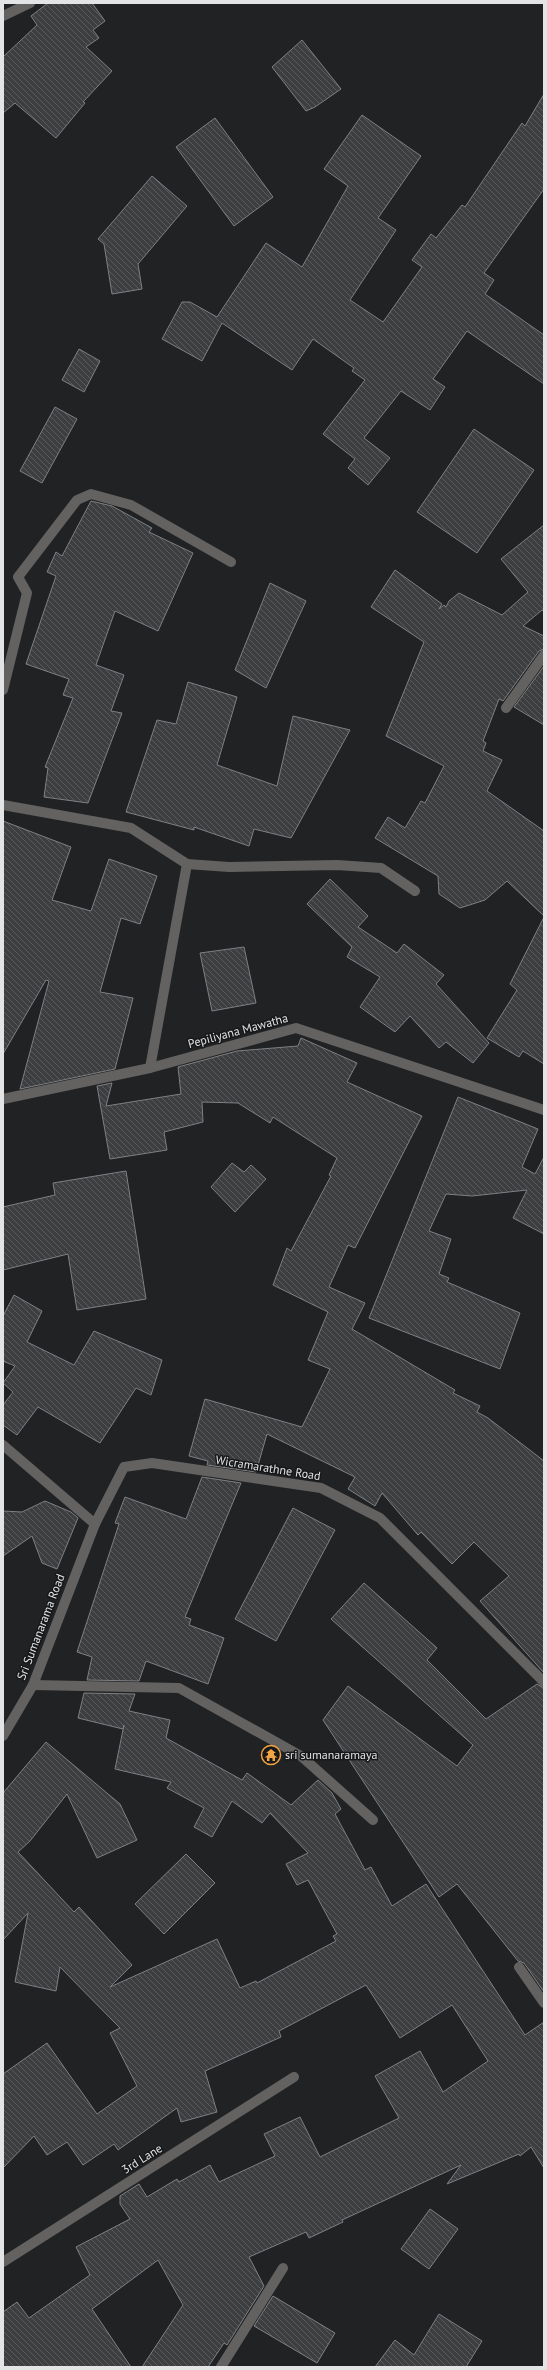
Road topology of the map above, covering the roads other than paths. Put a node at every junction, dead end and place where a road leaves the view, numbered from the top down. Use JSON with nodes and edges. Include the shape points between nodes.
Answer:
{"nodes":[{"id":1,"x":30,"y":3,"type":"edge"},
{"id":2,"x":3,"y":16,"type":"edge"},
{"id":3,"x":231,"y":562,"type":"dead end"},
{"id":4,"x":544,"y":655,"type":"edge"},
{"id":5,"x":3,"y":690,"type":"edge"},
{"id":6,"x":506,"y":708,"type":"dead end"},
{"id":7,"x":3,"y":804,"type":"edge"},
{"id":8,"x":187,"y":864,"type":"junction"},
{"id":9,"x":415,"y":892,"type":"dead end"},
{"id":10,"x":150,"y":1068,"type":"junction"},
{"id":11,"x":3,"y":1099,"type":"edge"},
{"id":12,"x":544,"y":1110,"type":"edge"},
{"id":13,"x":3,"y":1445,"type":"edge"},
{"id":14,"x":95,"y":1524,"type":"junction"},
{"id":15,"x":544,"y":1682,"type":"edge"},
{"id":16,"x":33,"y":1685,"type":"junction"},
{"id":17,"x":3,"y":1736,"type":"edge"},
{"id":18,"x":373,"y":1820,"type":"dead end"},
{"id":19,"x":518,"y":1967,"type":"dead end"},
{"id":20,"x":544,"y":2003,"type":"edge"},
{"id":21,"x":294,"y":2077,"type":"dead end"},
{"id":22,"x":3,"y":2262,"type":"edge"},
{"id":23,"x":283,"y":2268,"type":"dead end"},
{"id":24,"x":221,"y":2367,"type":"edge"}],
"edges":[{"from":1,"to":2,"type":"street"},
{"from":3,"to":5,"type":"street","via":[[131,506],[92,494],[77,500],[18,577],[27,593]]},
{"from":4,"to":6,"type":"street"},
{"from":7,"to":8,"type":"street","via":[[131,828]]},
{"from":8,"to":9,"type":"street","via":[[229,867],[337,865],[381,868]]},
{"from":8,"to":10,"type":"street"},
{"from":10,"to":11,"type":"street","name":"Pepiliyana Mawatha"},
{"from":10,"to":12,"type":"street","name":"Pepiliyana Mawatha","via":[[296,1028]]},
{"from":13,"to":14,"type":"street"},
{"from":14,"to":15,"type":"street","name":"Wicramarathne Road","via":[[124,1467],[152,1463],[321,1488],[380,1518]]},
{"from":14,"to":16,"type":"street","name":"Sri Sumanarama Road"},
{"from":16,"to":17,"type":"street","name":"Sri Sumanarama Road"},
{"from":16,"to":18,"type":"street","via":[[179,1688],[301,1756]]},
{"from":19,"to":20,"type":"street"},
{"from":21,"to":22,"type":"street","name":"3rd Lane"},
{"from":23,"to":24,"type":"street"}]}
